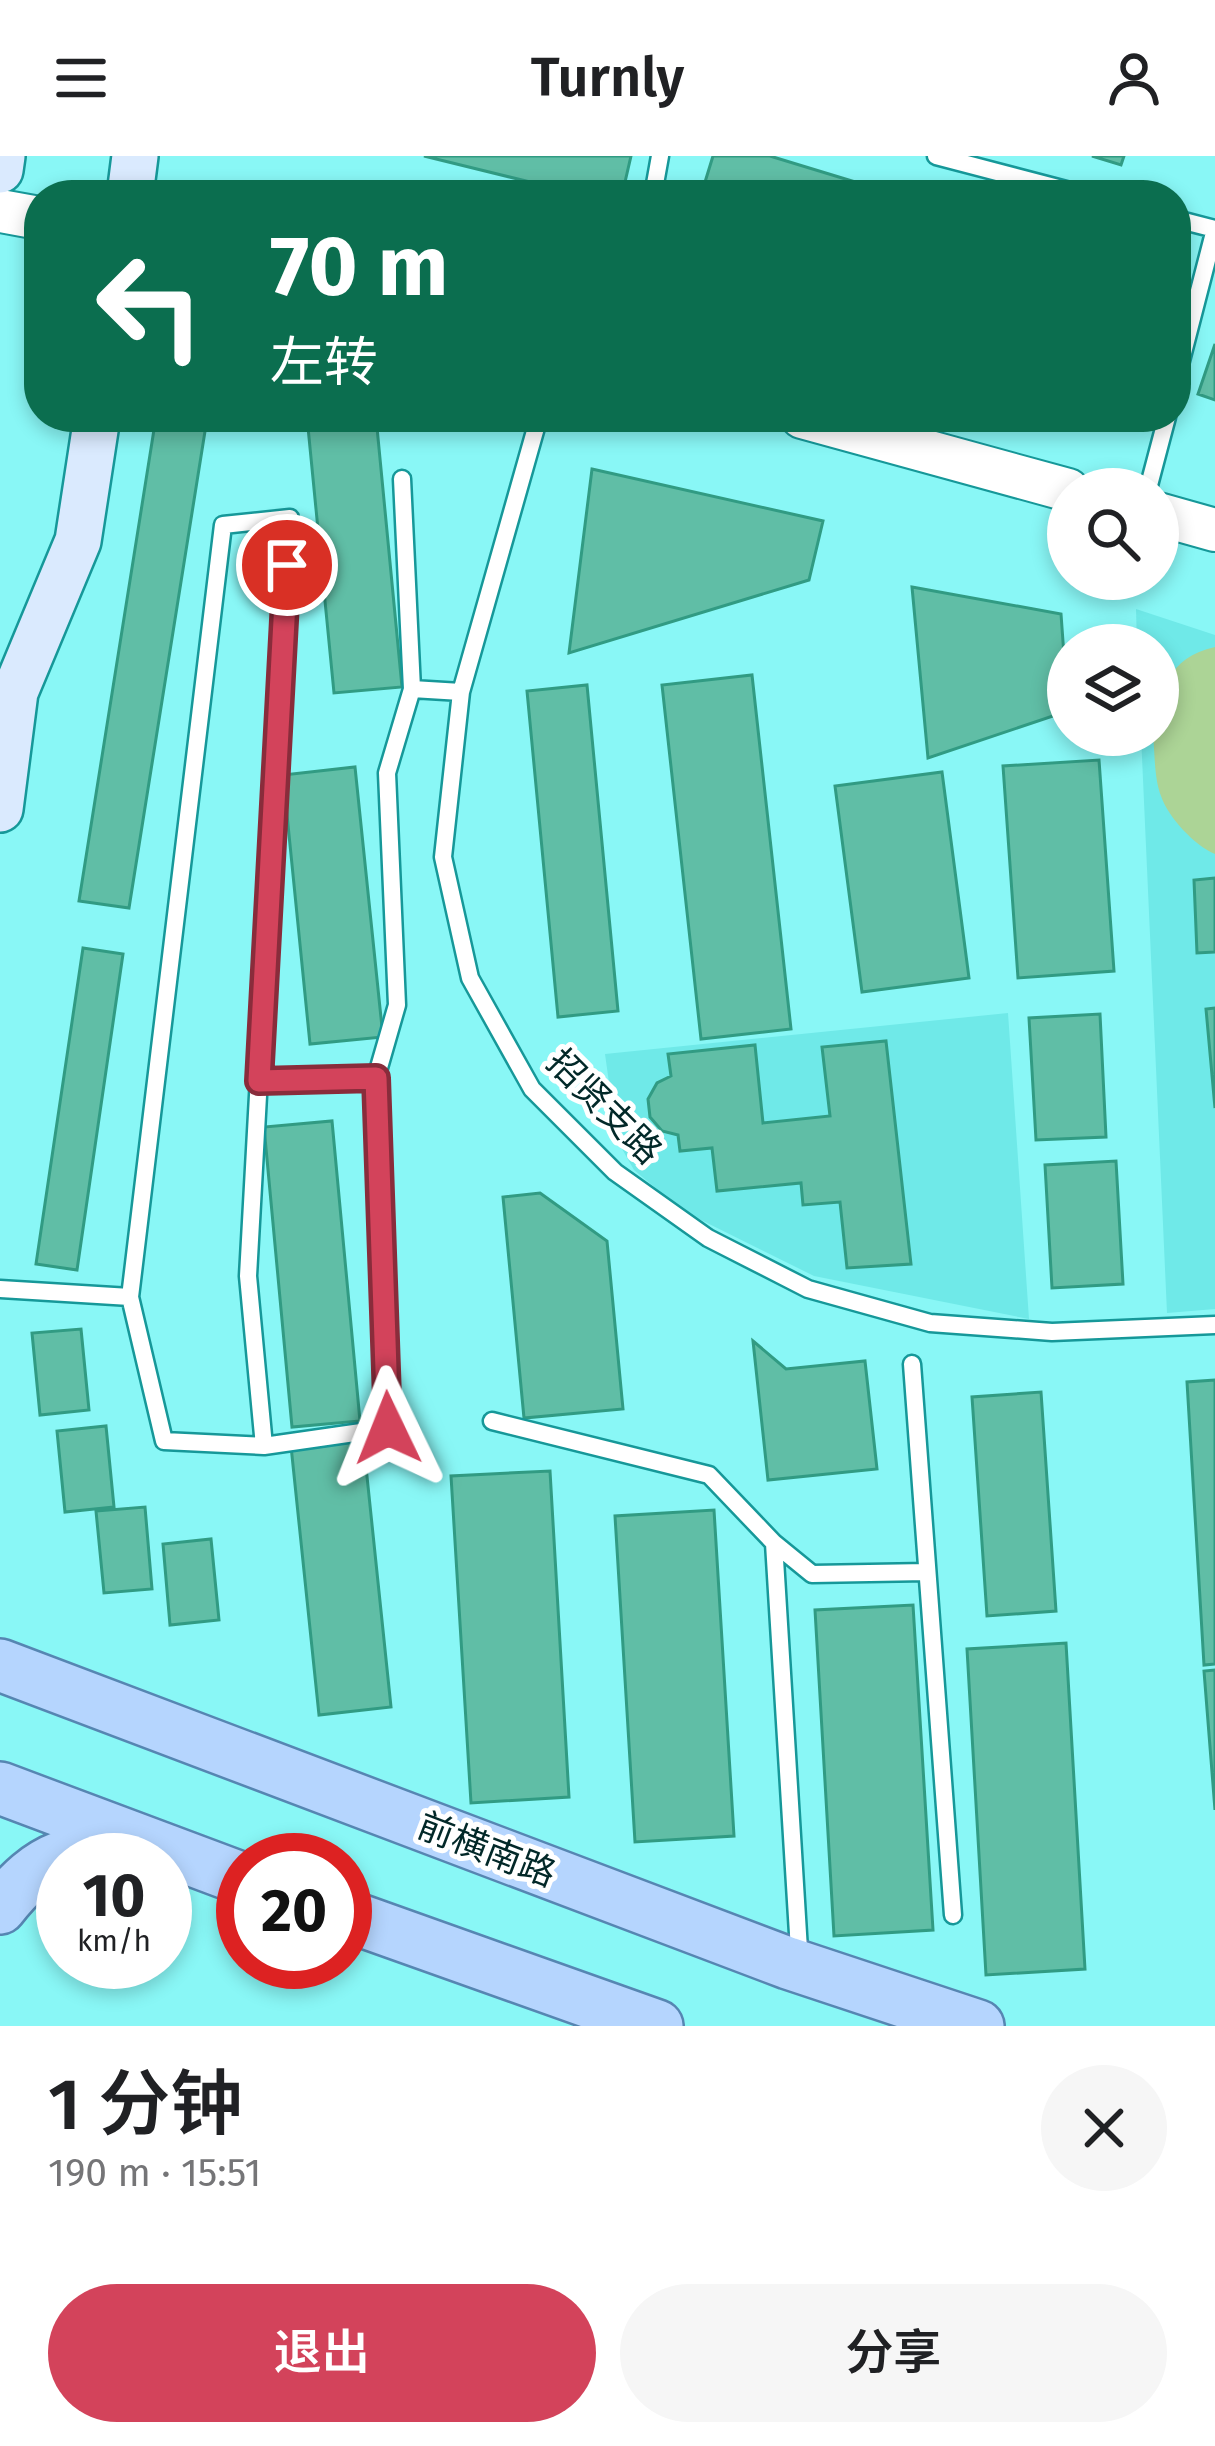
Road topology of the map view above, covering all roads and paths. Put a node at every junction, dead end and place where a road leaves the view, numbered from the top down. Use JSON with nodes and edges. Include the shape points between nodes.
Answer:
{"nodes":[{"id":1,"x":2,"y":156,"type":"edge"},
{"id":2,"x":937,"y":156,"type":"edge"},
{"id":3,"x":0,"y":170,"type":"edge"},
{"id":4,"x":1028,"y":180,"type":"edge"},
{"id":5,"x":1215,"y":229,"type":"edge"},
{"id":6,"x":1191,"y":322,"type":"edge"},
{"id":7,"x":96,"y":432,"type":"edge"},
{"id":8,"x":535,"y":432,"type":"edge"},
{"id":9,"x":857,"y":432,"type":"edge"},
{"id":10,"x":1163,"y":432,"type":"edge"},
{"id":11,"x":1154,"y":468,"type":"edge"},
{"id":12,"x":402,"y":478,"type":"dead end"},
{"id":13,"x":1047,"y":484,"type":"edge"},
{"id":14,"x":1179,"y":520,"type":"edge"},
{"id":15,"x":1215,"y":530,"type":"edge"},
{"id":16,"x":412,"y":689,"type":"junction"},
{"id":17,"x":461,"y":692,"type":"junction"},
{"id":18,"x":0,"y":809,"type":"edge"},
{"id":19,"x":376,"y":1078,"type":"junction"},
{"id":20,"x":259,"y":1081,"type":"junction"},
{"id":21,"x":0,"y":1288,"type":"edge"},
{"id":22,"x":130,"y":1297,"type":"junction"},
{"id":23,"x":1215,"y":1325,"type":"edge"},
{"id":24,"x":912,"y":1364,"type":"dead end"},
{"id":25,"x":492,"y":1421,"type":"dead end"},
{"id":26,"x":264,"y":1446,"type":"junction"},
{"id":27,"x":774,"y":1543,"type":"junction"},
{"id":28,"x":927,"y":1572,"type":"junction"},
{"id":29,"x":0,"y":1665,"type":"edge"},
{"id":30,"x":0,"y":1788,"type":"edge"},
{"id":31,"x":119,"y":1833,"type":"edge"},
{"id":32,"x":36,"y":1869,"type":"edge"},
{"id":33,"x":0,"y":1908,"type":"edge"},
{"id":34,"x":953,"y":1915,"type":"dead end"},
{"id":35,"x":372,"y":1925,"type":"edge"},
{"id":36,"x":788,"y":1963,"type":"junction"},
{"id":37,"x":657,"y":2026,"type":"edge"},
{"id":38,"x":978,"y":2026,"type":"edge"}],
"edges":[{"from":1,"to":3,"type":"main road"},
{"from":2,"to":4,"type":"lane"},
{"from":5,"to":6,"type":"lane"},
{"from":7,"to":18,"type":"main road","via":[[78,541],[15,692]]},
{"from":8,"to":17,"type":"lane","name":"招贤支路"},
{"from":9,"to":13,"type":"street"},
{"from":10,"to":11,"type":"lane"},
{"from":12,"to":16,"type":"lane"},
{"from":14,"to":15,"type":"street"},
{"from":16,"to":17,"type":"lane"},
{"from":16,"to":19,"type":"lane","via":[[388,772],[397,1005]]},
{"from":17,"to":23,"type":"lane","name":"招贤支路","via":[[443,856],[470,978],[532,1089],[615,1172],[708,1238],[808,1289],[930,1323],[1052,1332]]},
{"from":19,"to":20,"type":"lane"},
{"from":19,"to":26,"type":"lane","via":[[388,1428]]},
{"from":20,"to":22,"type":"lane","via":[[290,518],[223,525]]},
{"from":20,"to":26,"type":"lane","via":[[248,1276]]},
{"from":21,"to":22,"type":"lane"},
{"from":22,"to":26,"type":"lane","via":[[164,1441]]},
{"from":24,"to":28,"type":"lane"},
{"from":25,"to":27,"type":"lane","via":[[709,1475]]},
{"from":27,"to":28,"type":"lane","via":[[812,1574]]},
{"from":27,"to":36,"type":"lane","via":[[799,1950]]},
{"from":28,"to":34,"type":"lane"},
{"from":29,"to":36,"type":"main road","name":"前横南路"},
{"from":30,"to":31,"type":"main road"},
{"from":32,"to":33,"type":"main road"},
{"from":35,"to":37,"type":"main road"},
{"from":36,"to":38,"type":"main road","name":"前横南路"}]}
